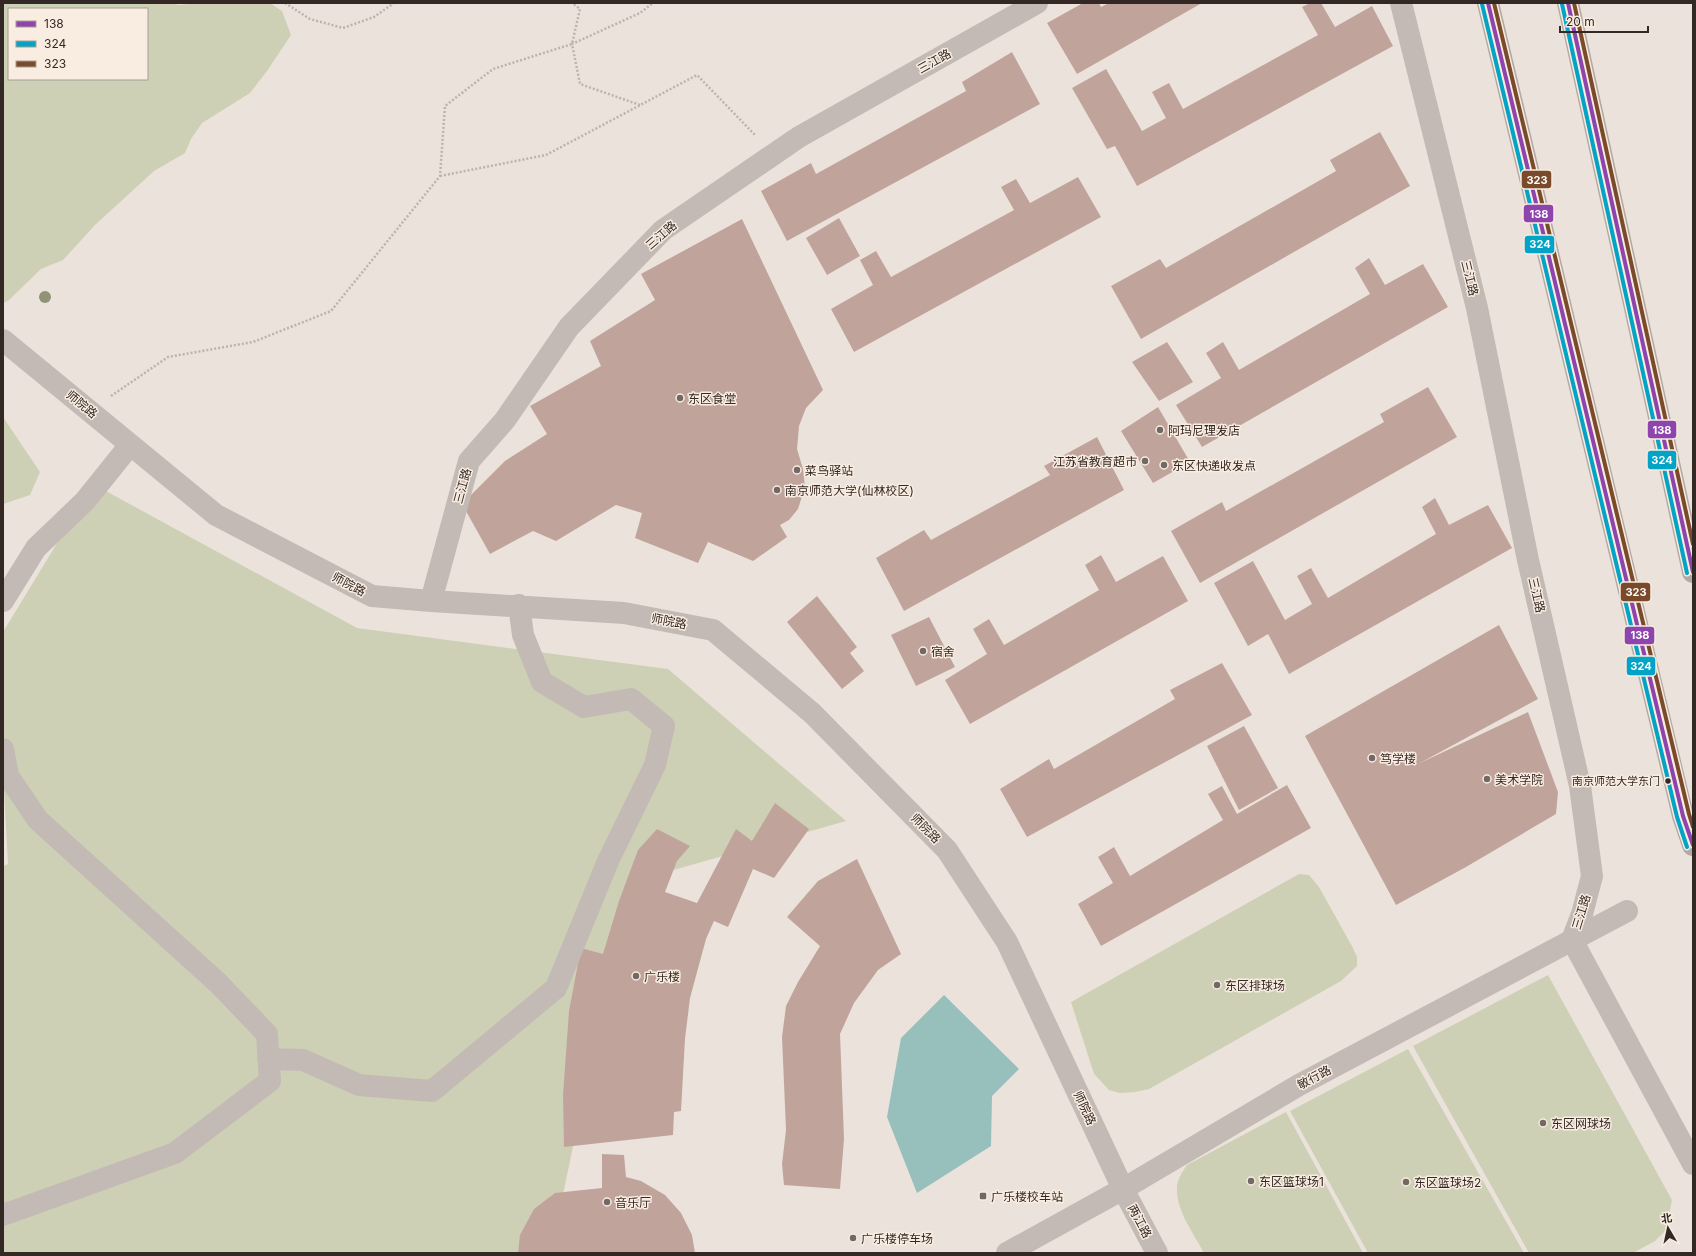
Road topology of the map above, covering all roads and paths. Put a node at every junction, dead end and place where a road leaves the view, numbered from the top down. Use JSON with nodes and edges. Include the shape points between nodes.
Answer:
{"nodes":[{"id":1,"x":285,"y":3,"type":"edge"},
{"id":2,"x":394,"y":3,"type":"edge"},
{"id":3,"x":572,"y":3,"type":"edge"},
{"id":4,"x":653,"y":3,"type":"edge"},
{"id":5,"x":1037,"y":3,"type":"edge"},
{"id":6,"x":1401,"y":3,"type":"edge"},
{"id":7,"x":1488,"y":3,"type":"edge"},
{"id":8,"x":1568,"y":3,"type":"edge"},
{"id":9,"x":572,"y":44,"type":"junction"},
{"id":10,"x":640,"y":105,"type":"junction"},
{"id":11,"x":773,"y":155,"type":"junction"},
{"id":12,"x":440,"y":176,"type":"junction"},
{"id":13,"x":3,"y":340,"type":"edge"},
{"id":14,"x":90,"y":411,"type":"junction"},
{"id":15,"x":130,"y":445,"type":"junction"},
{"id":16,"x":1693,"y":572,"type":"edge"},
{"id":17,"x":3,"y":601,"type":"edge"},
{"id":18,"x":430,"y":601,"type":"junction"},
{"id":19,"x":519,"y":605,"type":"junction"},
{"id":20,"x":3,"y":749,"type":"edge"},
{"id":21,"x":1693,"y":844,"type":"edge"},
{"id":22,"x":1627,"y":911,"type":"dead end"},
{"id":23,"x":1572,"y":940,"type":"junction"},
{"id":24,"x":268,"y":1059,"type":"junction"},
{"id":25,"x":1693,"y":1164,"type":"edge"},
{"id":26,"x":1123,"y":1190,"type":"junction"},
{"id":27,"x":3,"y":1215,"type":"edge"},
{"id":28,"x":1007,"y":1253,"type":"edge"},
{"id":29,"x":1157,"y":1253,"type":"edge"}],
"edges":[{"from":1,"to":2,"type":"path","via":[[310,19],[343,28],[374,18]]},
{"from":3,"to":9,"type":"path","via":[[580,9]]},
{"from":4,"to":9,"type":"path","via":[[640,14]]},
{"from":5,"to":11,"type":"street","name":"三江路","via":[[799,137]]},
{"from":6,"to":23,"type":"street","name":"三江路","via":[[1477,308],[1528,560],[1580,786],[1592,876]]},
{"from":7,"to":21,"type":"main road","via":[[1683,816]]},
{"from":8,"to":16,"type":"main road"},
{"from":9,"to":10,"type":"path","via":[[580,84]]},
{"from":9,"to":12,"type":"path","via":[[493,69],[445,106]]},
{"from":10,"to":11,"type":"path","via":[[697,74]]},
{"from":10,"to":12,"type":"path","via":[[546,155]]},
{"from":11,"to":18,"type":"street","name":"三江路","via":[[663,230],[569,328],[505,420],[469,461]]},
{"from":12,"to":14,"type":"path","via":[[332,312],[254,342],[168,357]]},
{"from":13,"to":14,"type":"street","name":"师院路"},
{"from":14,"to":15,"type":"street","name":"师院路"},
{"from":15,"to":17,"type":"street","via":[[85,501],[36,548]]},
{"from":15,"to":18,"type":"street","name":"师院路","via":[[216,515],[329,574],[372,596]]},
{"from":18,"to":19,"type":"street","name":"师院路"},
{"from":19,"to":24,"type":"street","via":[[523,635],[542,682],[584,707],[631,699],[664,726],[655,765],[608,861],[556,988],[432,1091],[359,1085],[303,1060]]},
{"from":19,"to":26,"type":"street","name":"师院路","via":[[624,612],[713,630],[812,713],[947,850],[1006,942]]},
{"from":20,"to":24,"type":"street","via":[[8,776],[38,820],[218,984],[267,1034]]},
{"from":22,"to":23,"type":"street","name":"敏行路"},
{"from":23,"to":25,"type":"street","name":"三江路"},
{"from":23,"to":26,"type":"street","name":"敏行路","via":[[1299,1085]]},
{"from":24,"to":27,"type":"street","via":[[270,1081],[175,1153]]},
{"from":26,"to":28,"type":"street","name":"敏行路"},
{"from":26,"to":29,"type":"street","name":"两江路"}]}
